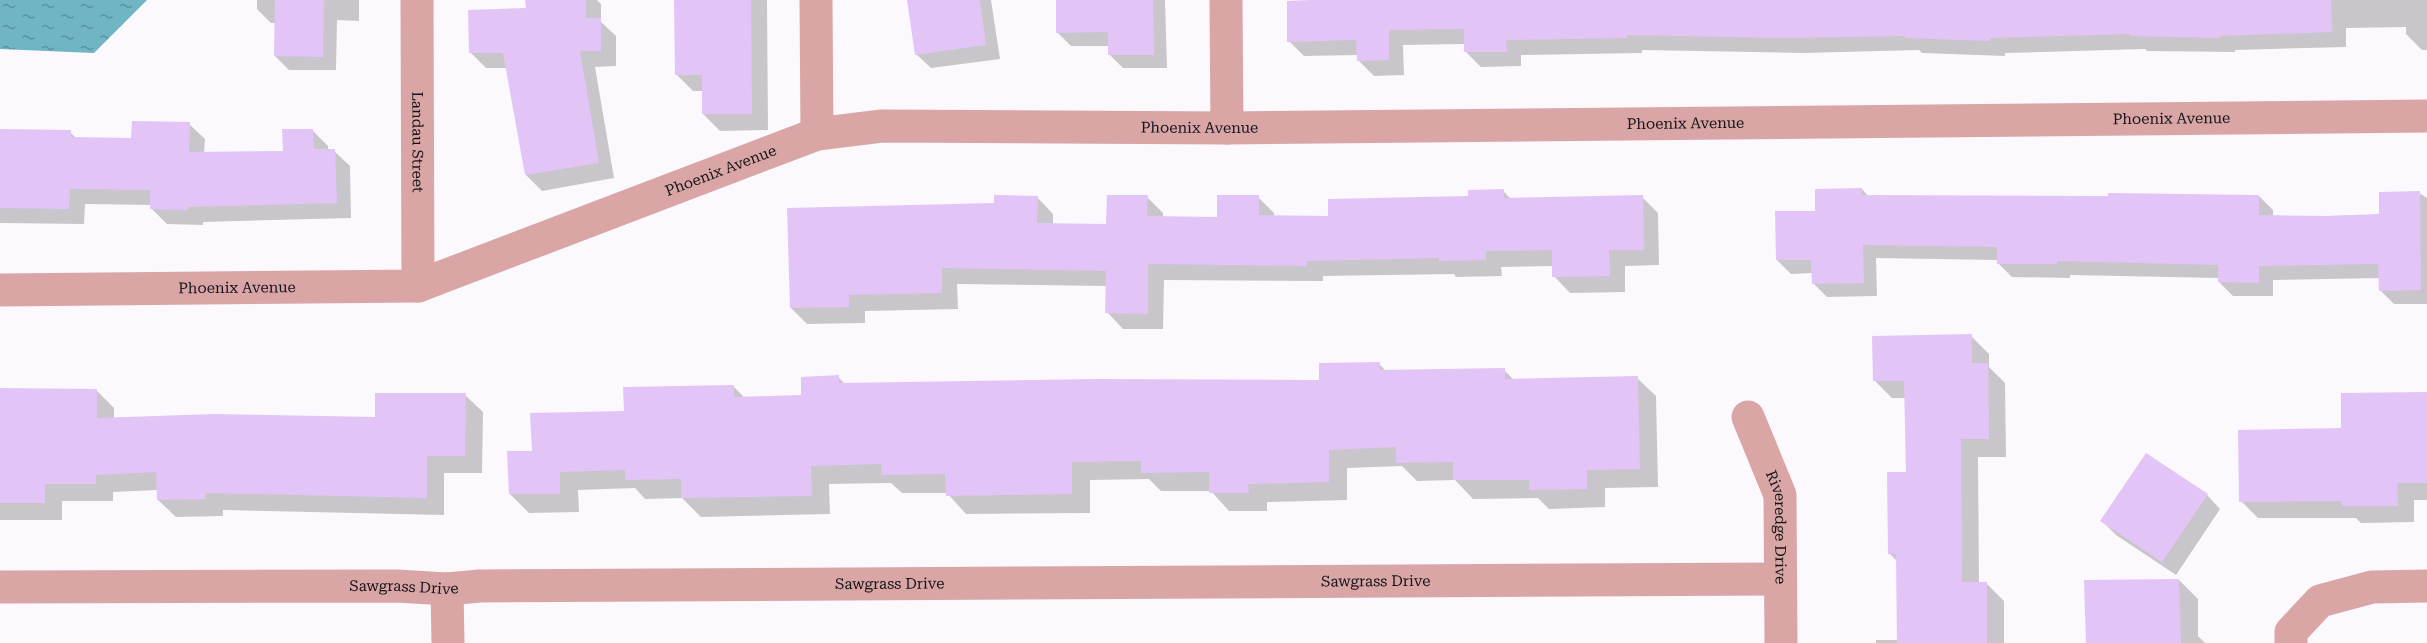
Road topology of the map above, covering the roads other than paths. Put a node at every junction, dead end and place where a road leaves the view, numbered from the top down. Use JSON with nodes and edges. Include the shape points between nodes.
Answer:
{"nodes":[{"id":1,"x":417,"y":0,"type":"edge"},
{"id":2,"x":816,"y":0,"type":"edge"},
{"id":3,"x":1226,"y":0,"type":"edge"},
{"id":4,"x":2427,"y":116,"type":"edge"},
{"id":5,"x":1227,"y":128,"type":"junction"},
{"id":6,"x":817,"y":134,"type":"junction"},
{"id":7,"x":418,"y":286,"type":"junction"},
{"id":8,"x":0,"y":290,"type":"edge"},
{"id":9,"x":1748,"y":417,"type":"dead end"},
{"id":10,"x":1779,"y":579,"type":"junction"},
{"id":11,"x":2427,"y":586,"type":"edge"},
{"id":12,"x":0,"y":587,"type":"edge"},
{"id":13,"x":447,"y":589,"type":"junction"},
{"id":14,"x":448,"y":643,"type":"edge"},
{"id":15,"x":1781,"y":643,"type":"edge"},
{"id":16,"x":2291,"y":643,"type":"edge"}],
"edges":[{"from":1,"to":7,"type":"street","name":"Landau Street"},
{"from":2,"to":6,"type":"street"},
{"from":3,"to":5,"type":"street"},
{"from":4,"to":5,"type":"street","name":"Phoenix Avenue"},
{"from":5,"to":6,"type":"street","name":"Phoenix Avenue","via":[[882,126]]},
{"from":6,"to":7,"type":"street","name":"Phoenix Avenue"},
{"from":7,"to":8,"type":"street","name":"Phoenix Avenue"},
{"from":9,"to":10,"type":"street","name":"Riveredge Drive","via":[[1780,495]]},
{"from":10,"to":13,"type":"street","name":"Sawgrass Drive","via":[[480,585]]},
{"from":10,"to":15,"type":"street","name":"Riveredge Drive"},
{"from":11,"to":16,"type":"street","via":[[2372,587],[2320,601],[2291,632]]},
{"from":12,"to":13,"type":"street","name":"Sawgrass Drive"},
{"from":13,"to":14,"type":"street"}]}
